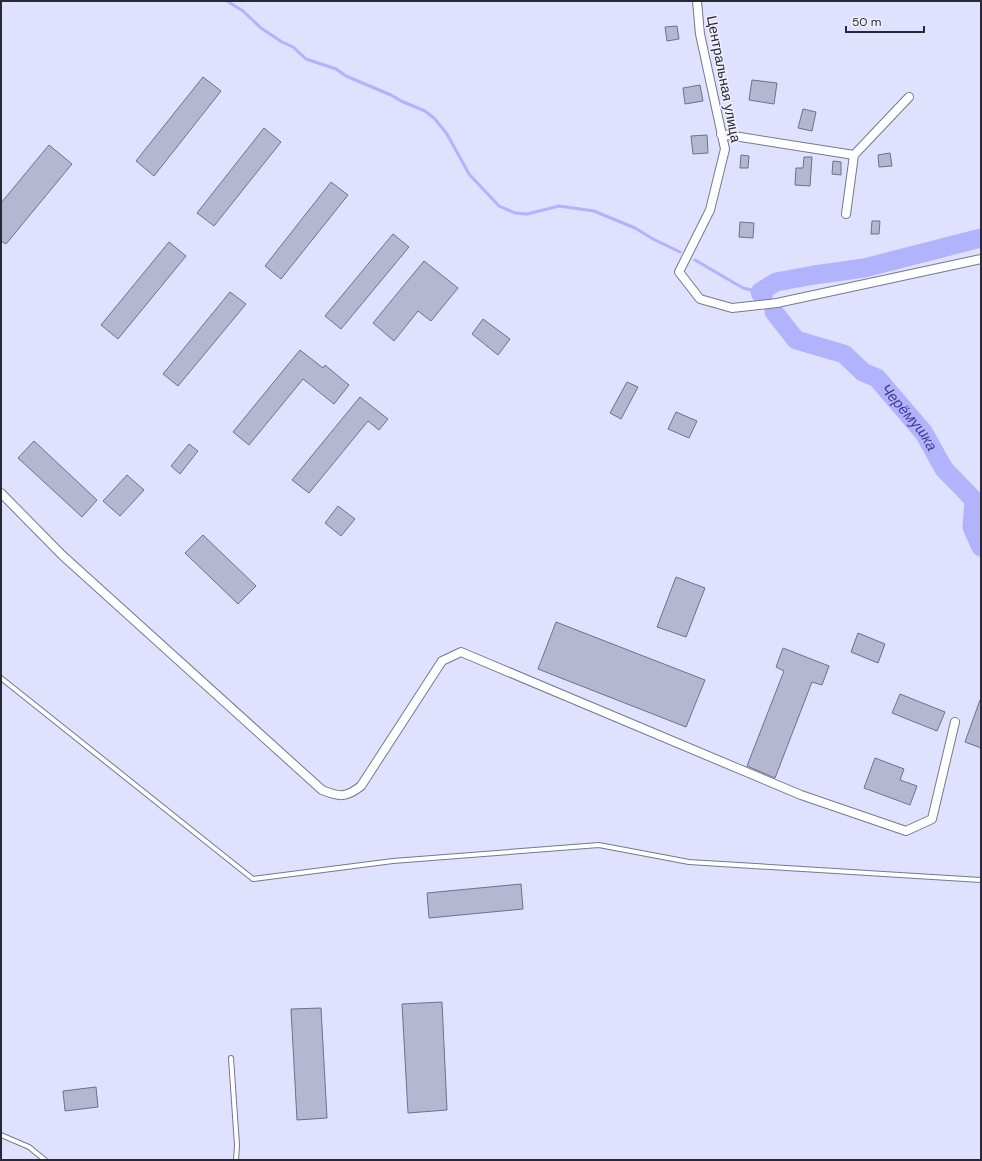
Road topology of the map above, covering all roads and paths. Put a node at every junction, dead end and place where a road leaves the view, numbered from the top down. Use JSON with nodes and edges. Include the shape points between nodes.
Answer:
{"nodes":[{"id":1,"x":697,"y":1,"type":"edge"},
{"id":2,"x":909,"y":97,"type":"dead end"},
{"id":3,"x":721,"y":134,"type":"junction"},
{"id":4,"x":854,"y":155,"type":"junction"},
{"id":5,"x":846,"y":214,"type":"dead end"},
{"id":6,"x":981,"y":259,"type":"edge"},
{"id":7,"x":1,"y":493,"type":"edge"},
{"id":8,"x":1,"y":678,"type":"edge"},
{"id":9,"x":955,"y":722,"type":"dead end"},
{"id":10,"x":981,"y":880,"type":"edge"},
{"id":11,"x":231,"y":1058,"type":"dead end"},
{"id":12,"x":1,"y":1135,"type":"edge"},
{"id":13,"x":45,"y":1160,"type":"edge"},
{"id":14,"x":236,"y":1160,"type":"edge"}],
"edges":[{"from":1,"to":3,"type":"street","name":"Центральная улица","via":[[700,34]]},
{"from":2,"to":4,"type":"street"},
{"from":3,"to":4,"type":"street"},
{"from":3,"to":6,"type":"street","name":"Центральная улица","via":[[725,149],[710,210],[679,272],[700,299],[732,308],[777,304]]},
{"from":4,"to":5,"type":"street"},
{"from":7,"to":9,"type":"street","via":[[74,566],[322,790],[336,796],[350,794],[361,786],[442,661],[461,652],[800,795],[906,831],[932,819]]},
{"from":8,"to":10,"type":"lane","via":[[252,879],[393,861],[599,844],[689,862]]},
{"from":11,"to":14,"type":"lane"},
{"from":12,"to":13,"type":"lane","via":[[29,1147]]}]}
